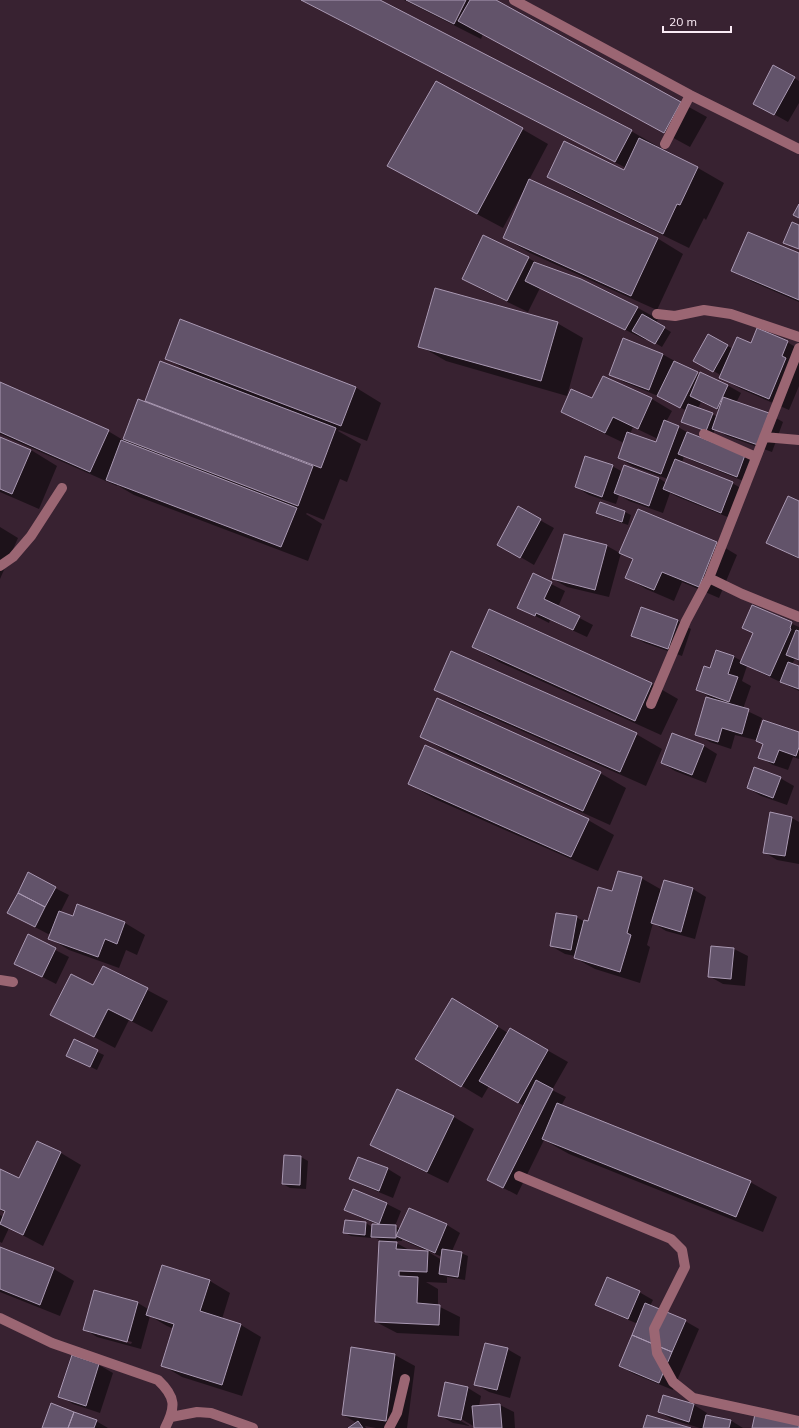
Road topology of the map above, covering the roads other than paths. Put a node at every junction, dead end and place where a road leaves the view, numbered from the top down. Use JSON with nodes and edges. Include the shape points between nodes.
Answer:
{"nodes":[{"id":1,"x":514,"y":0,"type":"edge"},
{"id":2,"x":690,"y":95,"type":"junction"},
{"id":3,"x":665,"y":144,"type":"dead end"},
{"id":4,"x":799,"y":149,"type":"edge"},
{"id":5,"x":657,"y":314,"type":"dead end"},
{"id":6,"x":799,"y":337,"type":"edge"},
{"id":7,"x":799,"y":348,"type":"edge"},
{"id":8,"x":704,"y":434,"type":"dead end"},
{"id":9,"x":764,"y":437,"type":"junction"},
{"id":10,"x":799,"y":440,"type":"edge"},
{"id":11,"x":756,"y":457,"type":"junction"},
{"id":12,"x":62,"y":488,"type":"dead end"},
{"id":13,"x":0,"y":566,"type":"edge"},
{"id":14,"x":709,"y":578,"type":"junction"},
{"id":15,"x":799,"y":617,"type":"edge"},
{"id":16,"x":650,"y":704,"type":"dead end"},
{"id":17,"x":0,"y":980,"type":"edge"},
{"id":18,"x":13,"y":982,"type":"dead end"},
{"id":19,"x":519,"y":1176,"type":"dead end"},
{"id":20,"x":0,"y":1318,"type":"edge"},
{"id":21,"x":405,"y":1379,"type":"dead end"},
{"id":22,"x":171,"y":1417,"type":"junction"},
{"id":23,"x":799,"y":1422,"type":"edge"},
{"id":24,"x":165,"y":1428,"type":"edge"},
{"id":25,"x":253,"y":1428,"type":"edge"},
{"id":26,"x":389,"y":1428,"type":"edge"}],
"edges":[{"from":1,"to":2,"type":"street"},
{"from":2,"to":3,"type":"street"},
{"from":2,"to":4,"type":"street"},
{"from":5,"to":6,"type":"street","via":[[675,316],[704,310],[731,314]]},
{"from":7,"to":9,"type":"street"},
{"from":8,"to":11,"type":"street"},
{"from":9,"to":10,"type":"street"},
{"from":9,"to":11,"type":"street"},
{"from":11,"to":14,"type":"street"},
{"from":12,"to":13,"type":"street","via":[[31,536]]},
{"from":14,"to":15,"type":"street"},
{"from":14,"to":16,"type":"street","via":[[686,621]]},
{"from":17,"to":18,"type":"street"},
{"from":19,"to":23,"type":"street","via":[[671,1240],[682,1250],[685,1267],[654,1329],[657,1353],[673,1382],[693,1398]]},
{"from":20,"to":22,"type":"street","via":[[52,1343],[158,1380],[168,1390],[173,1405]]},
{"from":21,"to":26,"type":"street","via":[[397,1413]]},
{"from":22,"to":24,"type":"street"},
{"from":22,"to":25,"type":"street","via":[[197,1412],[211,1413]]}]}
